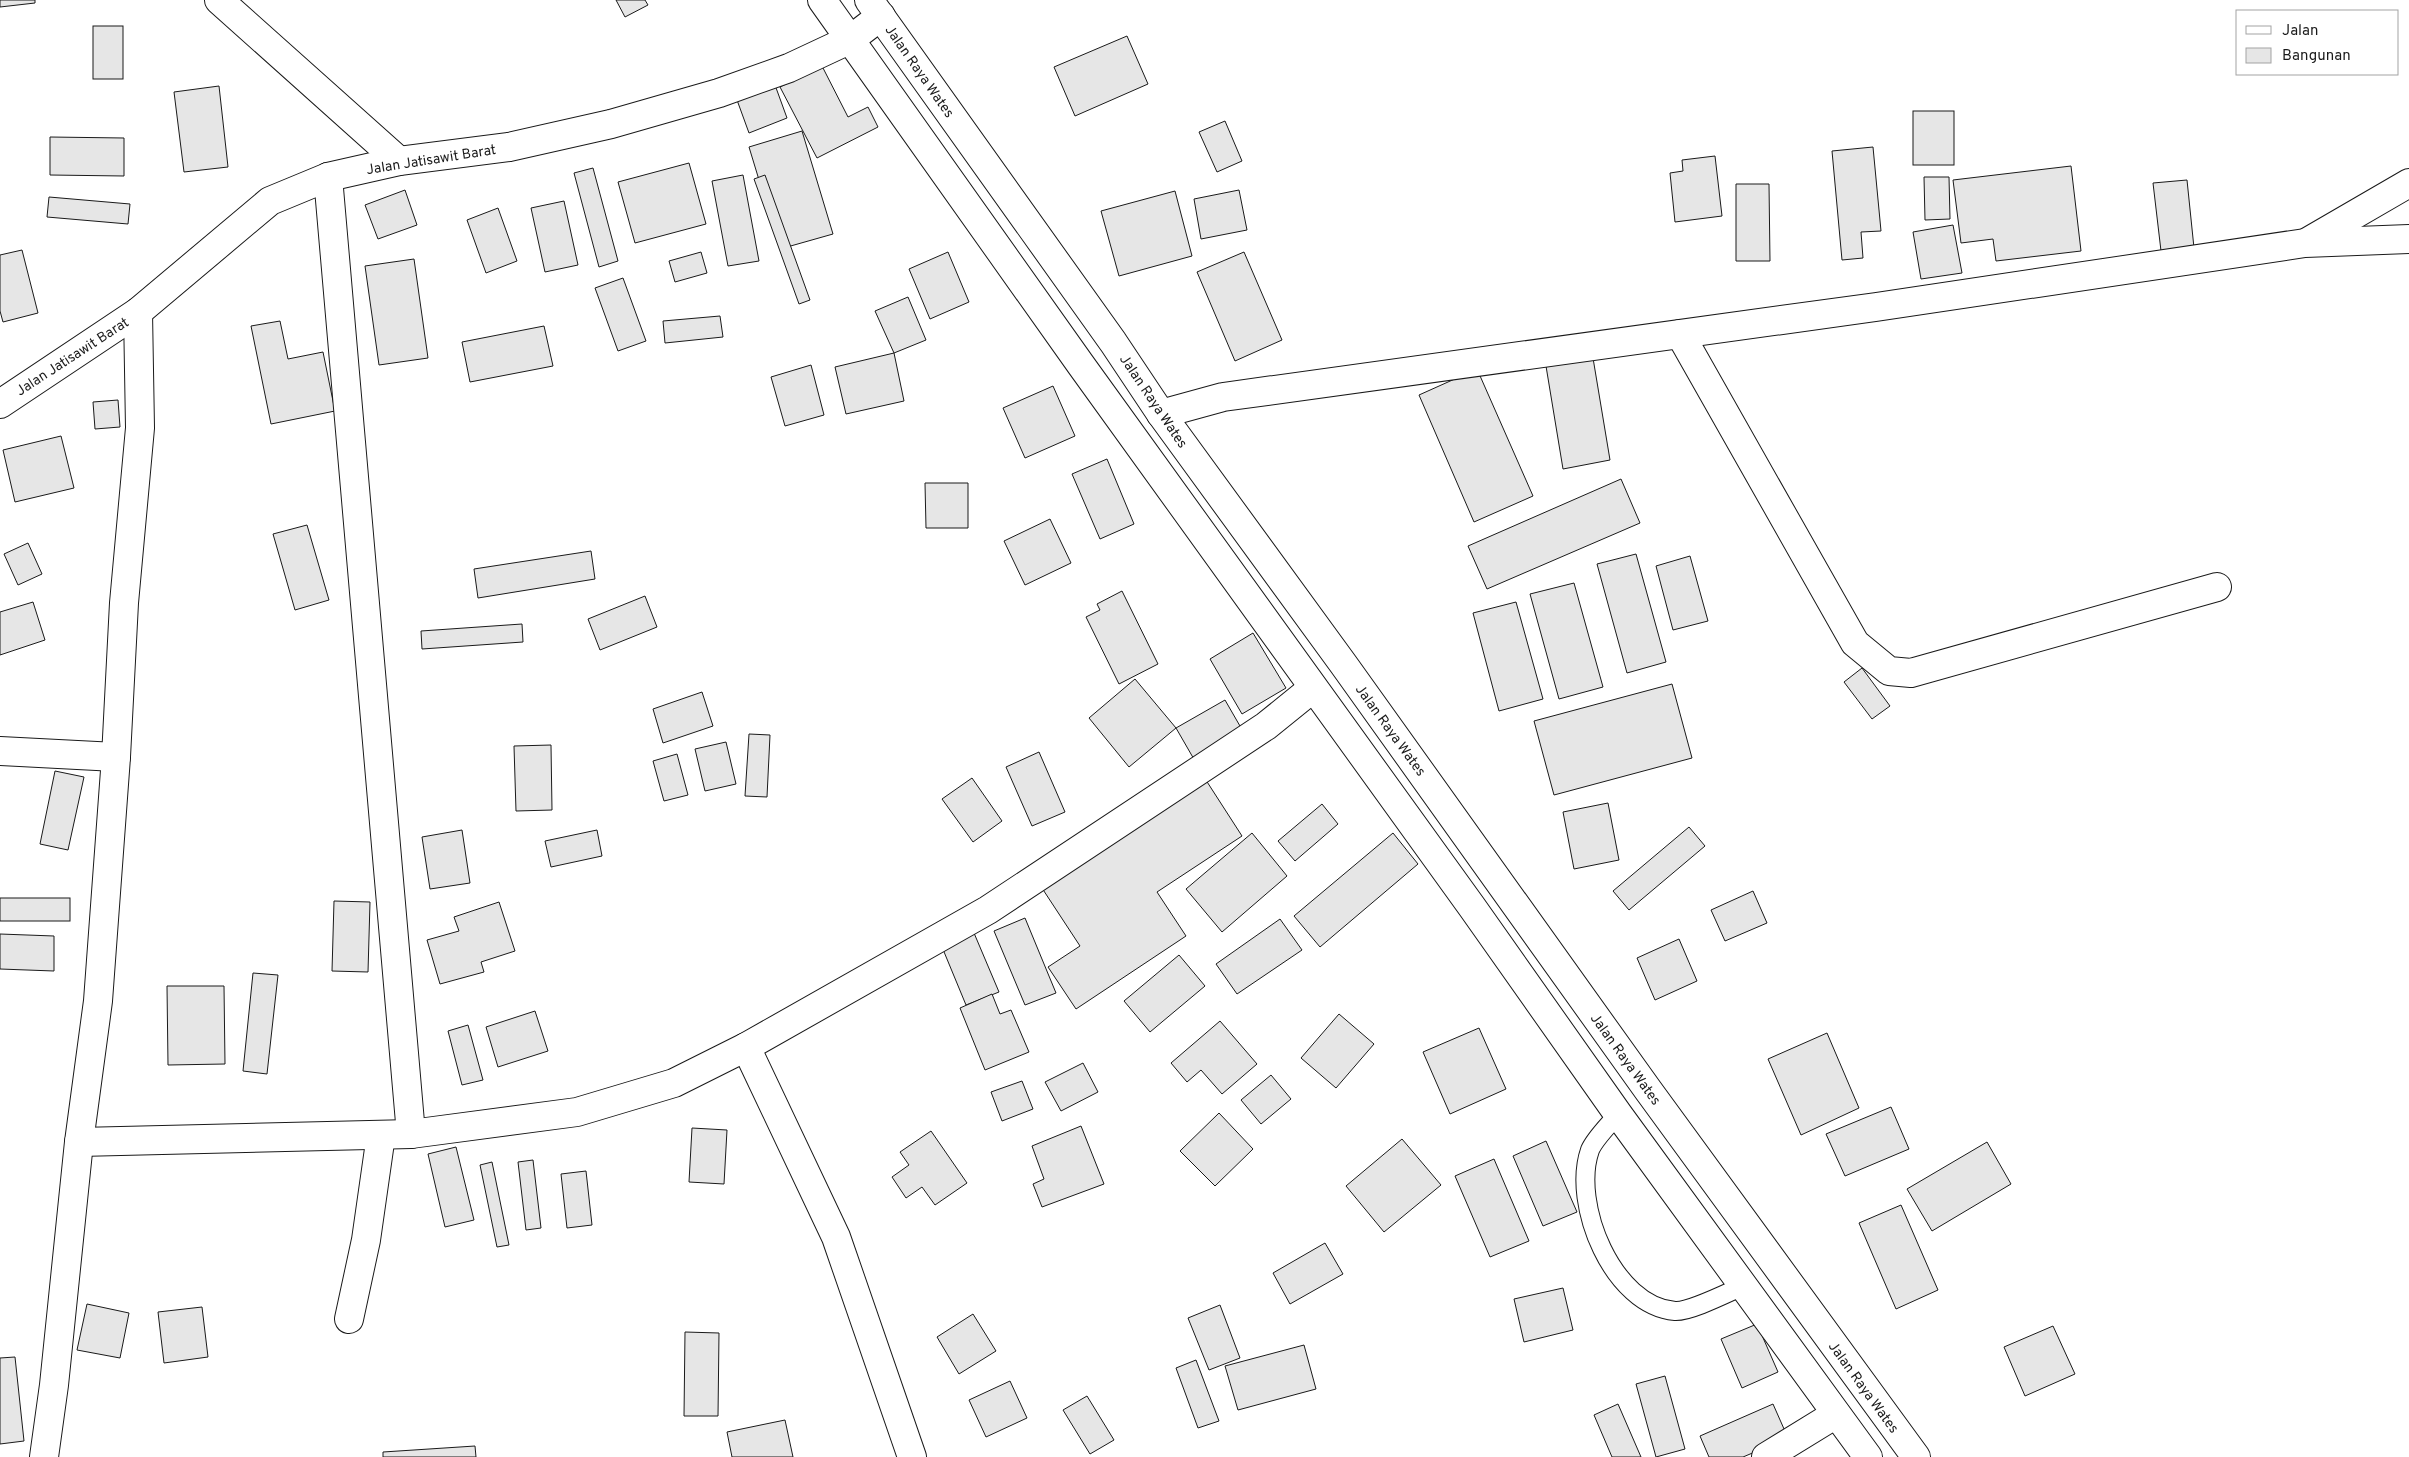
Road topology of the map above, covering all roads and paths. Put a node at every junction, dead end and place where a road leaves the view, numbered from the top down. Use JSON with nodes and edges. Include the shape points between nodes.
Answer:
{"nodes":[{"id":1,"x":219,"y":0,"type":"edge"},
{"id":2,"x":822,"y":0,"type":"edge"},
{"id":3,"x":875,"y":8,"type":"edge"},
{"id":4,"x":851,"y":39,"type":"junction"},
{"id":5,"x":399,"y":161,"type":"junction"},
{"id":6,"x":328,"y":177,"type":"junction"},
{"id":7,"x":2409,"y":183,"type":"edge"},
{"id":8,"x":2409,"y":239,"type":"edge"},
{"id":9,"x":2305,"y":243,"type":"junction"},
{"id":10,"x":138,"y":312,"type":"junction"},
{"id":11,"x":1680,"y":334,"type":"junction"},
{"id":12,"x":0,"y":404,"type":"edge"},
{"id":13,"x":1161,"y":414,"type":"junction"},
{"id":14,"x":2217,"y":587,"type":"dead end"},
{"id":15,"x":1313,"y":688,"type":"junction"},
{"id":16,"x":0,"y":752,"type":"edge"},
{"id":17,"x":116,"y":757,"type":"junction"},
{"id":18,"x":746,"y":1047,"type":"junction"},
{"id":19,"x":1618,"y":1114,"type":"junction"},
{"id":20,"x":411,"y":1134,"type":"junction"},
{"id":21,"x":381,"y":1135,"type":"junction"},
{"id":22,"x":78,"y":1142,"type":"junction"},
{"id":23,"x":1743,"y":1286,"type":"junction"},
{"id":24,"x":350,"y":1318,"type":"dead end"},
{"id":25,"x":1836,"y":1414,"type":"junction"},
{"id":26,"x":44,"y":1457,"type":"edge"},
{"id":27,"x":912,"y":1457,"type":"edge"},
{"id":28,"x":1766,"y":1457,"type":"edge"},
{"id":29,"x":1868,"y":1457,"type":"edge"},
{"id":30,"x":1916,"y":1457,"type":"edge"}],
"edges":[{"from":1,"to":5,"type":"main road"},
{"from":2,"to":4,"type":"main road"},
{"from":3,"to":4,"type":"main road","name":"Jalan Jatisawit Barat"},
{"from":3,"to":13,"type":"main road","name":"Jalan Raya Wates"},
{"from":4,"to":5,"type":"main road","name":"Jalan Jatisawit Barat","via":[[790,68],[719,94],[611,124],[508,147]]},
{"from":4,"to":15,"type":"main road"},
{"from":5,"to":6,"type":"main road","name":"Jalan Jatisawit Barat"},
{"from":6,"to":10,"type":"main road","name":"Jalan Jatisawit Barat","via":[[270,201]]},
{"from":6,"to":20,"type":"main road"},
{"from":7,"to":9,"type":"main road"},
{"from":8,"to":9,"type":"main road"},
{"from":9,"to":11,"type":"main road"},
{"from":10,"to":12,"type":"main road","name":"Jalan Jatisawit Barat"},
{"from":10,"to":17,"type":"main road","via":[[140,428],[124,603]]},
{"from":11,"to":13,"type":"main road","via":[[1223,397]]},
{"from":11,"to":14,"type":"main road","via":[[1855,643],[1889,671],[1911,673]]},
{"from":13,"to":30,"type":"main road","name":"Jalan Raya Wates"},
{"from":15,"to":18,"type":"main road","via":[[1266,726],[988,910]]},
{"from":15,"to":19,"type":"main road"},
{"from":16,"to":17,"type":"main road"},
{"from":17,"to":22,"type":"main road","via":[[98,1001]]},
{"from":18,"to":20,"type":"main road","via":[[674,1083],[577,1112]]},
{"from":18,"to":27,"type":"main road","via":[[836,1237]]},
{"from":19,"to":23,"type":"main road"},
{"from":19,"to":23,"type":"lane","via":[[1590,1149],[1585,1184],[1595,1237],[1623,1282],[1650,1305],[1677,1311]]},
{"from":20,"to":21,"type":"main road"},
{"from":21,"to":22,"type":"main road"},
{"from":21,"to":24,"type":"main road","via":[[366,1240]]},
{"from":22,"to":26,"type":"main road"},
{"from":23,"to":25,"type":"main road"},
{"from":25,"to":28,"type":"main road"},
{"from":25,"to":29,"type":"main road"}]}
